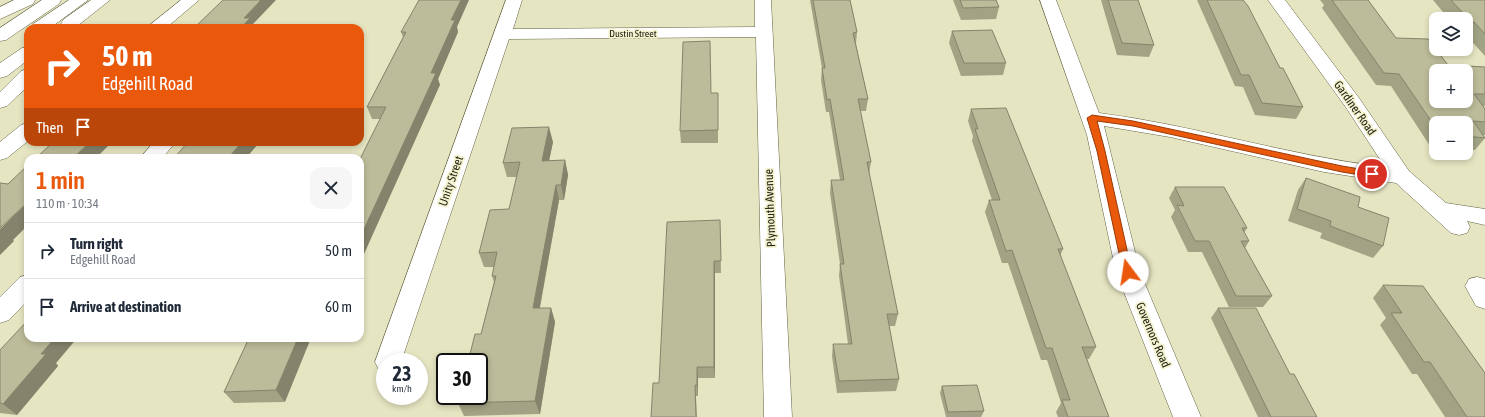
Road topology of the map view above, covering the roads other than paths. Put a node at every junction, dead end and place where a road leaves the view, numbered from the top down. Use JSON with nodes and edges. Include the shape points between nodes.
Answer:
{"nodes":[{"id":1,"x":27,"y":0,"type":"edge"},
{"id":2,"x":34,"y":0,"type":"edge"},
{"id":3,"x":53,"y":0,"type":"edge"},
{"id":4,"x":102,"y":0,"type":"edge"},
{"id":5,"x":191,"y":0,"type":"edge"},
{"id":6,"x":514,"y":0,"type":"edge"},
{"id":7,"x":763,"y":0,"type":"edge"},
{"id":8,"x":1048,"y":0,"type":"edge"},
{"id":9,"x":1276,"y":0,"type":"edge"},
{"id":10,"x":82,"y":6,"type":"edge"},
{"id":11,"x":0,"y":14,"type":"edge"},
{"id":12,"x":0,"y":22,"type":"edge"},
{"id":13,"x":47,"y":24,"type":"edge"},
{"id":14,"x":66,"y":24,"type":"edge"},
{"id":15,"x":72,"y":24,"type":"edge"},
{"id":16,"x":159,"y":24,"type":"edge"},
{"id":17,"x":764,"y":32,"type":"junction"},
{"id":18,"x":502,"y":34,"type":"junction"},
{"id":19,"x":0,"y":36,"type":"edge"},
{"id":20,"x":24,"y":39,"type":"edge"},
{"id":21,"x":0,"y":55,"type":"edge"},
{"id":22,"x":24,"y":55,"type":"edge"},
{"id":23,"x":0,"y":72,"type":"edge"},
{"id":24,"x":24,"y":79,"type":"edge"},
{"id":25,"x":0,"y":102,"type":"edge"},
{"id":26,"x":1092,"y":118,"type":"junction"},
{"id":27,"x":24,"y":133,"type":"edge"},
{"id":28,"x":162,"y":146,"type":"edge"},
{"id":29,"x":0,"y":153,"type":"edge"},
{"id":30,"x":154,"y":154,"type":"edge"},
{"id":31,"x":1402,"y":176,"type":"junction"},
{"id":32,"x":1439,"y":210,"type":"junction"},
{"id":33,"x":1485,"y":217,"type":"edge"},
{"id":34,"x":1459,"y":227,"type":"dead end"},
{"id":35,"x":24,"y":288,"type":"edge"},
{"id":36,"x":0,"y":313,"type":"edge"},
{"id":37,"x":390,"y":353,"type":"edge"},
{"id":38,"x":778,"y":417,"type":"edge"},
{"id":39,"x":1187,"y":417,"type":"edge"}],
"edges":[{"from":1,"to":11,"type":"main road"},
{"from":2,"to":12,"type":"main road"},
{"from":3,"to":19,"type":"main road"},
{"from":4,"to":10,"type":"main road"},
{"from":5,"to":16,"type":"main road"},
{"from":6,"to":18,"type":"main road","name":"Unity Street"},
{"from":7,"to":17,"type":"main road","name":"Plymouth Avenue"},
{"from":8,"to":26,"type":"main road","name":"Governors Road"},
{"from":9,"to":31,"type":"main road","name":"Gardiner Road","via":[[1352,102]]},
{"from":10,"to":13,"type":"main road"},
{"from":10,"to":14,"type":"main road"},
{"from":10,"to":15,"type":"main road"},
{"from":17,"to":18,"type":"main road","name":"Dustin Street"},
{"from":17,"to":38,"type":"main road","name":"Plymouth Avenue"},
{"from":18,"to":37,"type":"main road","name":"Unity Street"},
{"from":20,"to":21,"type":"main road"},
{"from":22,"to":23,"type":"main road"},
{"from":24,"to":25,"type":"main road"},
{"from":26,"to":31,"type":"main road","via":[[1133,124],[1342,169]]},
{"from":26,"to":39,"type":"main road","name":"Governors Road","via":[[1128,272]]},
{"from":27,"to":29,"type":"main road"},
{"from":28,"to":30,"type":"main road"},
{"from":31,"to":32,"type":"main road","name":"Gardiner Road"},
{"from":32,"to":33,"type":"main road"},
{"from":32,"to":34,"type":"main road","name":"Gardiner Road"},
{"from":35,"to":36,"type":"main road"}]}
